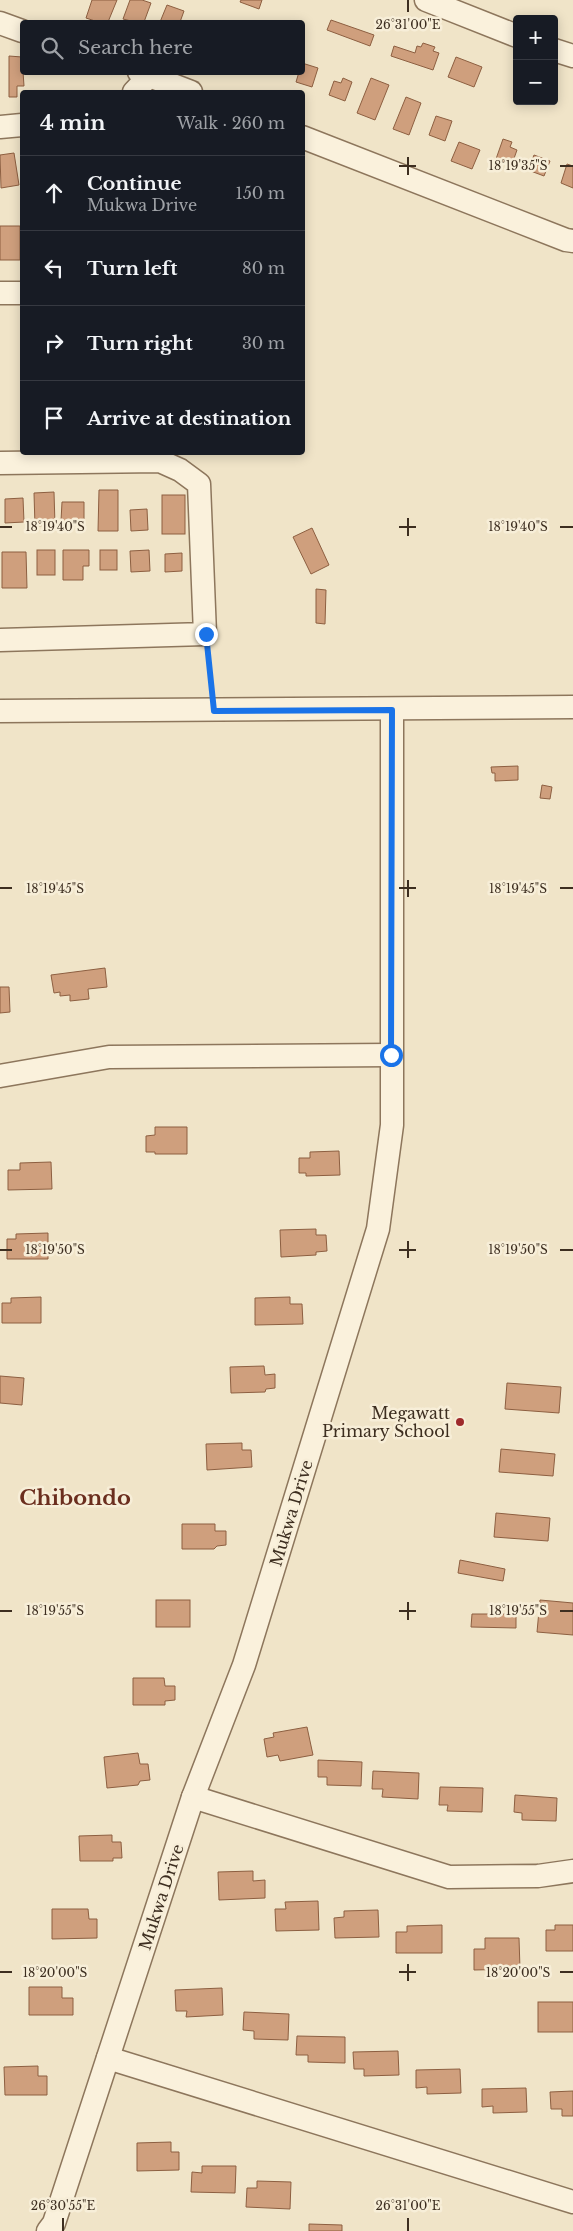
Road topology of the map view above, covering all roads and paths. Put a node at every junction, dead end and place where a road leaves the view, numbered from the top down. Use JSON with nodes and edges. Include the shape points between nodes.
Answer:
{"nodes":[{"id":1,"x":426,"y":0,"type":"edge"},
{"id":2,"x":0,"y":23,"type":"edge"},
{"id":3,"x":20,"y":30,"type":"edge"},
{"id":4,"x":513,"y":34,"type":"edge"},
{"id":5,"x":558,"y":51,"type":"edge"},
{"id":6,"x":573,"y":56,"type":"edge"},
{"id":7,"x":143,"y":75,"type":"edge"},
{"id":8,"x":147,"y":75,"type":"edge"},
{"id":9,"x":135,"y":90,"type":"edge"},
{"id":10,"x":185,"y":90,"type":"edge"},
{"id":11,"x":20,"y":126,"type":"edge"},
{"id":12,"x":0,"y":127,"type":"edge"},
{"id":13,"x":305,"y":137,"type":"edge"},
{"id":14,"x":573,"y":241,"type":"edge"},
{"id":15,"x":0,"y":293,"type":"edge"},
{"id":16,"x":20,"y":293,"type":"edge"},
{"id":17,"x":105,"y":457,"type":"edge"},
{"id":18,"x":0,"y":463,"type":"edge"},
{"id":19,"x":206,"y":634,"type":"junction"},
{"id":20,"x":0,"y":640,"type":"edge"},
{"id":21,"x":573,"y":708,"type":"edge"},
{"id":22,"x":392,"y":710,"type":"junction"},
{"id":23,"x":0,"y":711,"type":"edge"},
{"id":24,"x":214,"y":711,"type":"junction"},
{"id":25,"x":391,"y":1055,"type":"junction"},
{"id":26,"x":0,"y":1076,"type":"edge"},
{"id":27,"x":193,"y":1797,"type":"junction"},
{"id":28,"x":573,"y":1871,"type":"edge"},
{"id":29,"x":108,"y":2058,"type":"junction"},
{"id":30,"x":573,"y":2202,"type":"edge"},
{"id":31,"x":48,"y":2231,"type":"edge"}],
"edges":[{"from":1,"to":4,"type":"street"},
{"from":2,"to":3,"type":"street"},
{"from":5,"to":6,"type":"street"},
{"from":7,"to":9,"type":"street"},
{"from":8,"to":10,"type":"street"},
{"from":11,"to":12,"type":"street"},
{"from":13,"to":14,"type":"street"},
{"from":15,"to":16,"type":"street"},
{"from":17,"to":18,"type":"street"},
{"from":17,"to":19,"type":"street","via":[[160,461],[180,470],[198,484]]},
{"from":19,"to":20,"type":"street"},
{"from":19,"to":24,"type":"path"},
{"from":21,"to":22,"type":"street"},
{"from":22,"to":24,"type":"street"},
{"from":22,"to":25,"type":"street","name":"Mukwa Drive"},
{"from":23,"to":24,"type":"street"},
{"from":25,"to":26,"type":"street","via":[[109,1057]]},
{"from":25,"to":27,"type":"street","name":"Mukwa Drive","via":[[392,1125],[378,1229],[244,1665]]},
{"from":27,"to":28,"type":"street","via":[[449,1877],[538,1876]]},
{"from":27,"to":29,"type":"street","name":"Mukwa Drive"},
{"from":29,"to":30,"type":"street"},
{"from":29,"to":31,"type":"street","name":"Mukwa Drive","via":[[54,2223]]}]}
